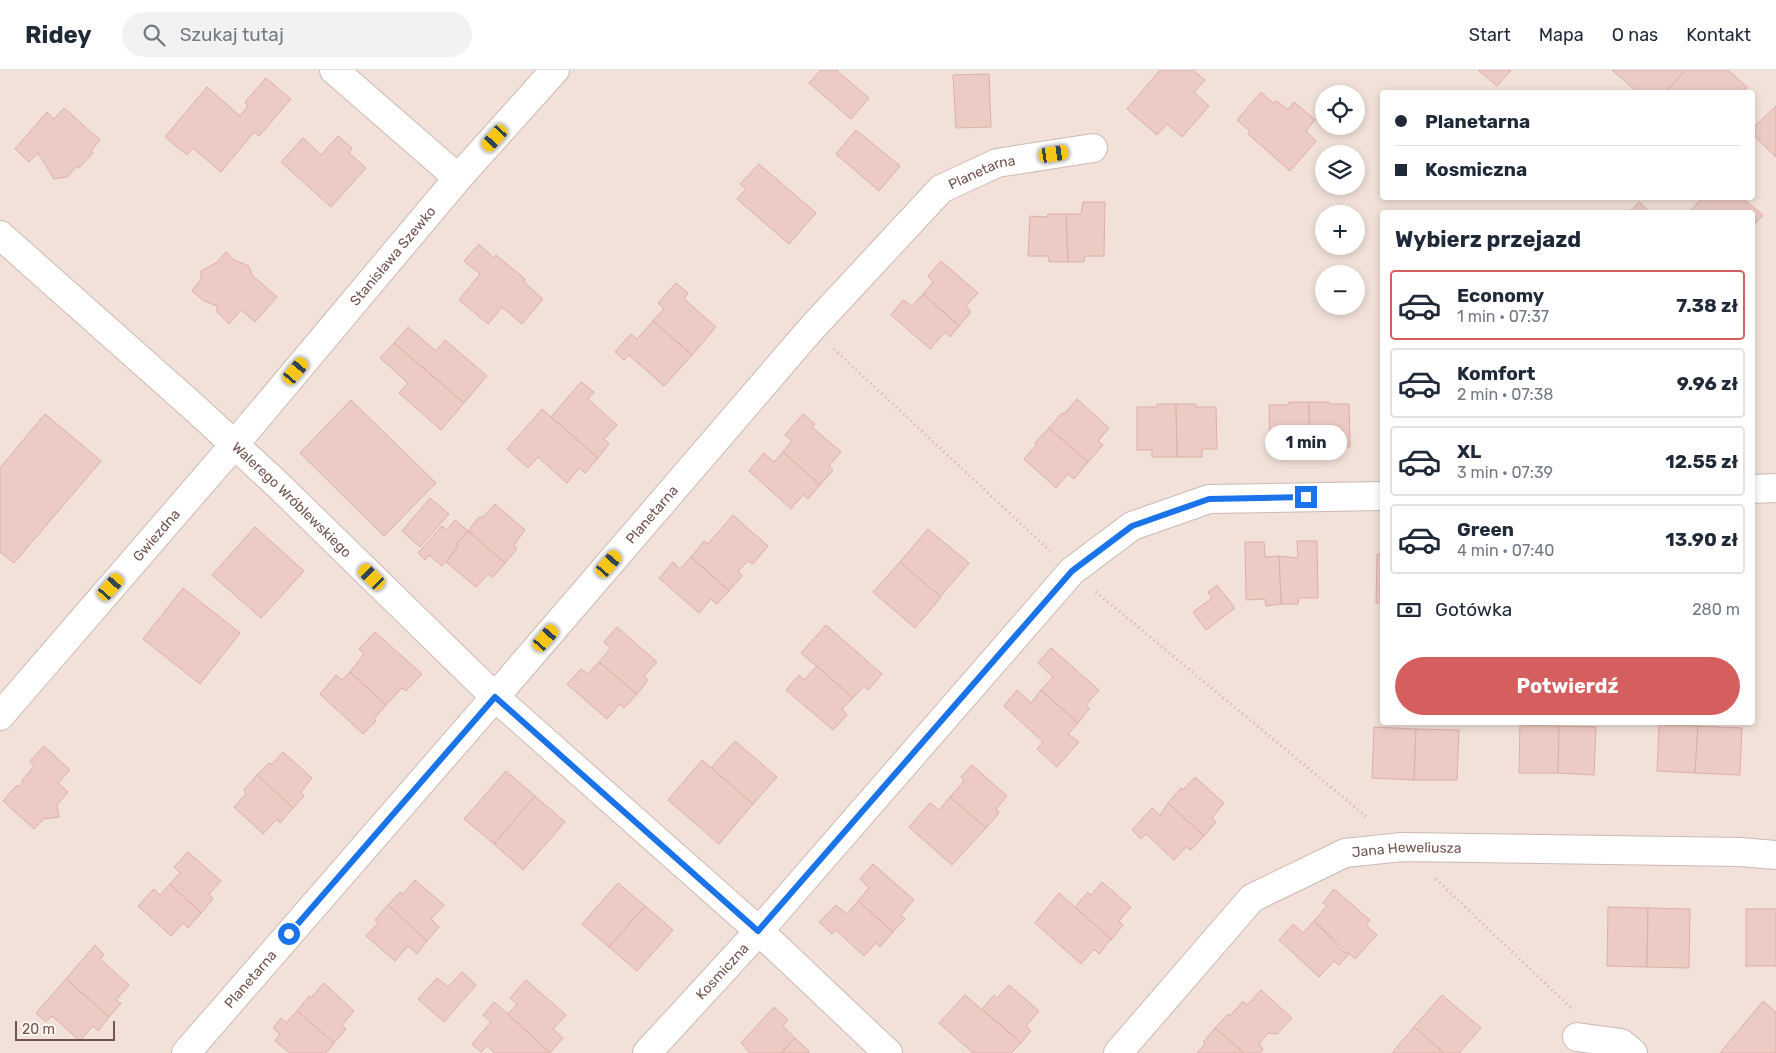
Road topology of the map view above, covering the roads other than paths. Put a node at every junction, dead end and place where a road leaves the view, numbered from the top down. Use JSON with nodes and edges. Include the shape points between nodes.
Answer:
{"nodes":[{"id":1,"x":334,"y":70,"type":"edge"},
{"id":2,"x":555,"y":70,"type":"edge"},
{"id":3,"x":1093,"y":148,"type":"dead end"},
{"id":4,"x":458,"y":178,"type":"junction"},
{"id":5,"x":0,"y":235,"type":"edge"},
{"id":6,"x":234,"y":445,"type":"junction"},
{"id":7,"x":1776,"y":488,"type":"edge"},
{"id":8,"x":1755,"y":489,"type":"edge"},
{"id":9,"x":1380,"y":496,"type":"edge"},
{"id":10,"x":495,"y":697,"type":"junction"},
{"id":11,"x":0,"y":716,"type":"edge"},
{"id":12,"x":1776,"y":855,"type":"edge"},
{"id":13,"x":758,"y":931,"type":"junction"},
{"id":14,"x":1576,"y":1038,"type":"edge"},
{"id":15,"x":186,"y":1053,"type":"edge"},
{"id":16,"x":647,"y":1053,"type":"edge"},
{"id":17,"x":888,"y":1053,"type":"edge"},
{"id":18,"x":1118,"y":1053,"type":"edge"},
{"id":19,"x":1633,"y":1053,"type":"edge"}],
"edges":[{"from":1,"to":4,"type":"street"},
{"from":2,"to":4,"type":"street","name":"Stanisława Szewko"},
{"from":3,"to":10,"type":"street","name":"Planetarna","via":[[997,163],[941,190],[811,328]]},
{"from":4,"to":6,"type":"street","name":"Stanisława Szewko"},
{"from":5,"to":6,"type":"street","name":"Walerego Wróblewskiego"},
{"from":6,"to":10,"type":"street","name":"Walerego Wróblewskiego"},
{"from":6,"to":11,"type":"street","name":"Gwiezdna"},
{"from":7,"to":8,"type":"street"},
{"from":9,"to":13,"type":"street","name":"Kosmiczna","via":[[1209,499],[1132,526],[1072,571]]},
{"from":10,"to":13,"type":"street","name":"Walerego Wróblewskiego"},
{"from":10,"to":15,"type":"street","name":"Planetarna"},
{"from":12,"to":18,"type":"street","name":"Jana Heweliusza","via":[[1402,847],[1345,853],[1252,898]]},
{"from":13,"to":16,"type":"street","name":"Kosmiczna"},
{"from":13,"to":17,"type":"street","name":"Walerego Wróblewskiego"},
{"from":14,"to":19,"type":"street","via":[[1621,1043]]}]}
